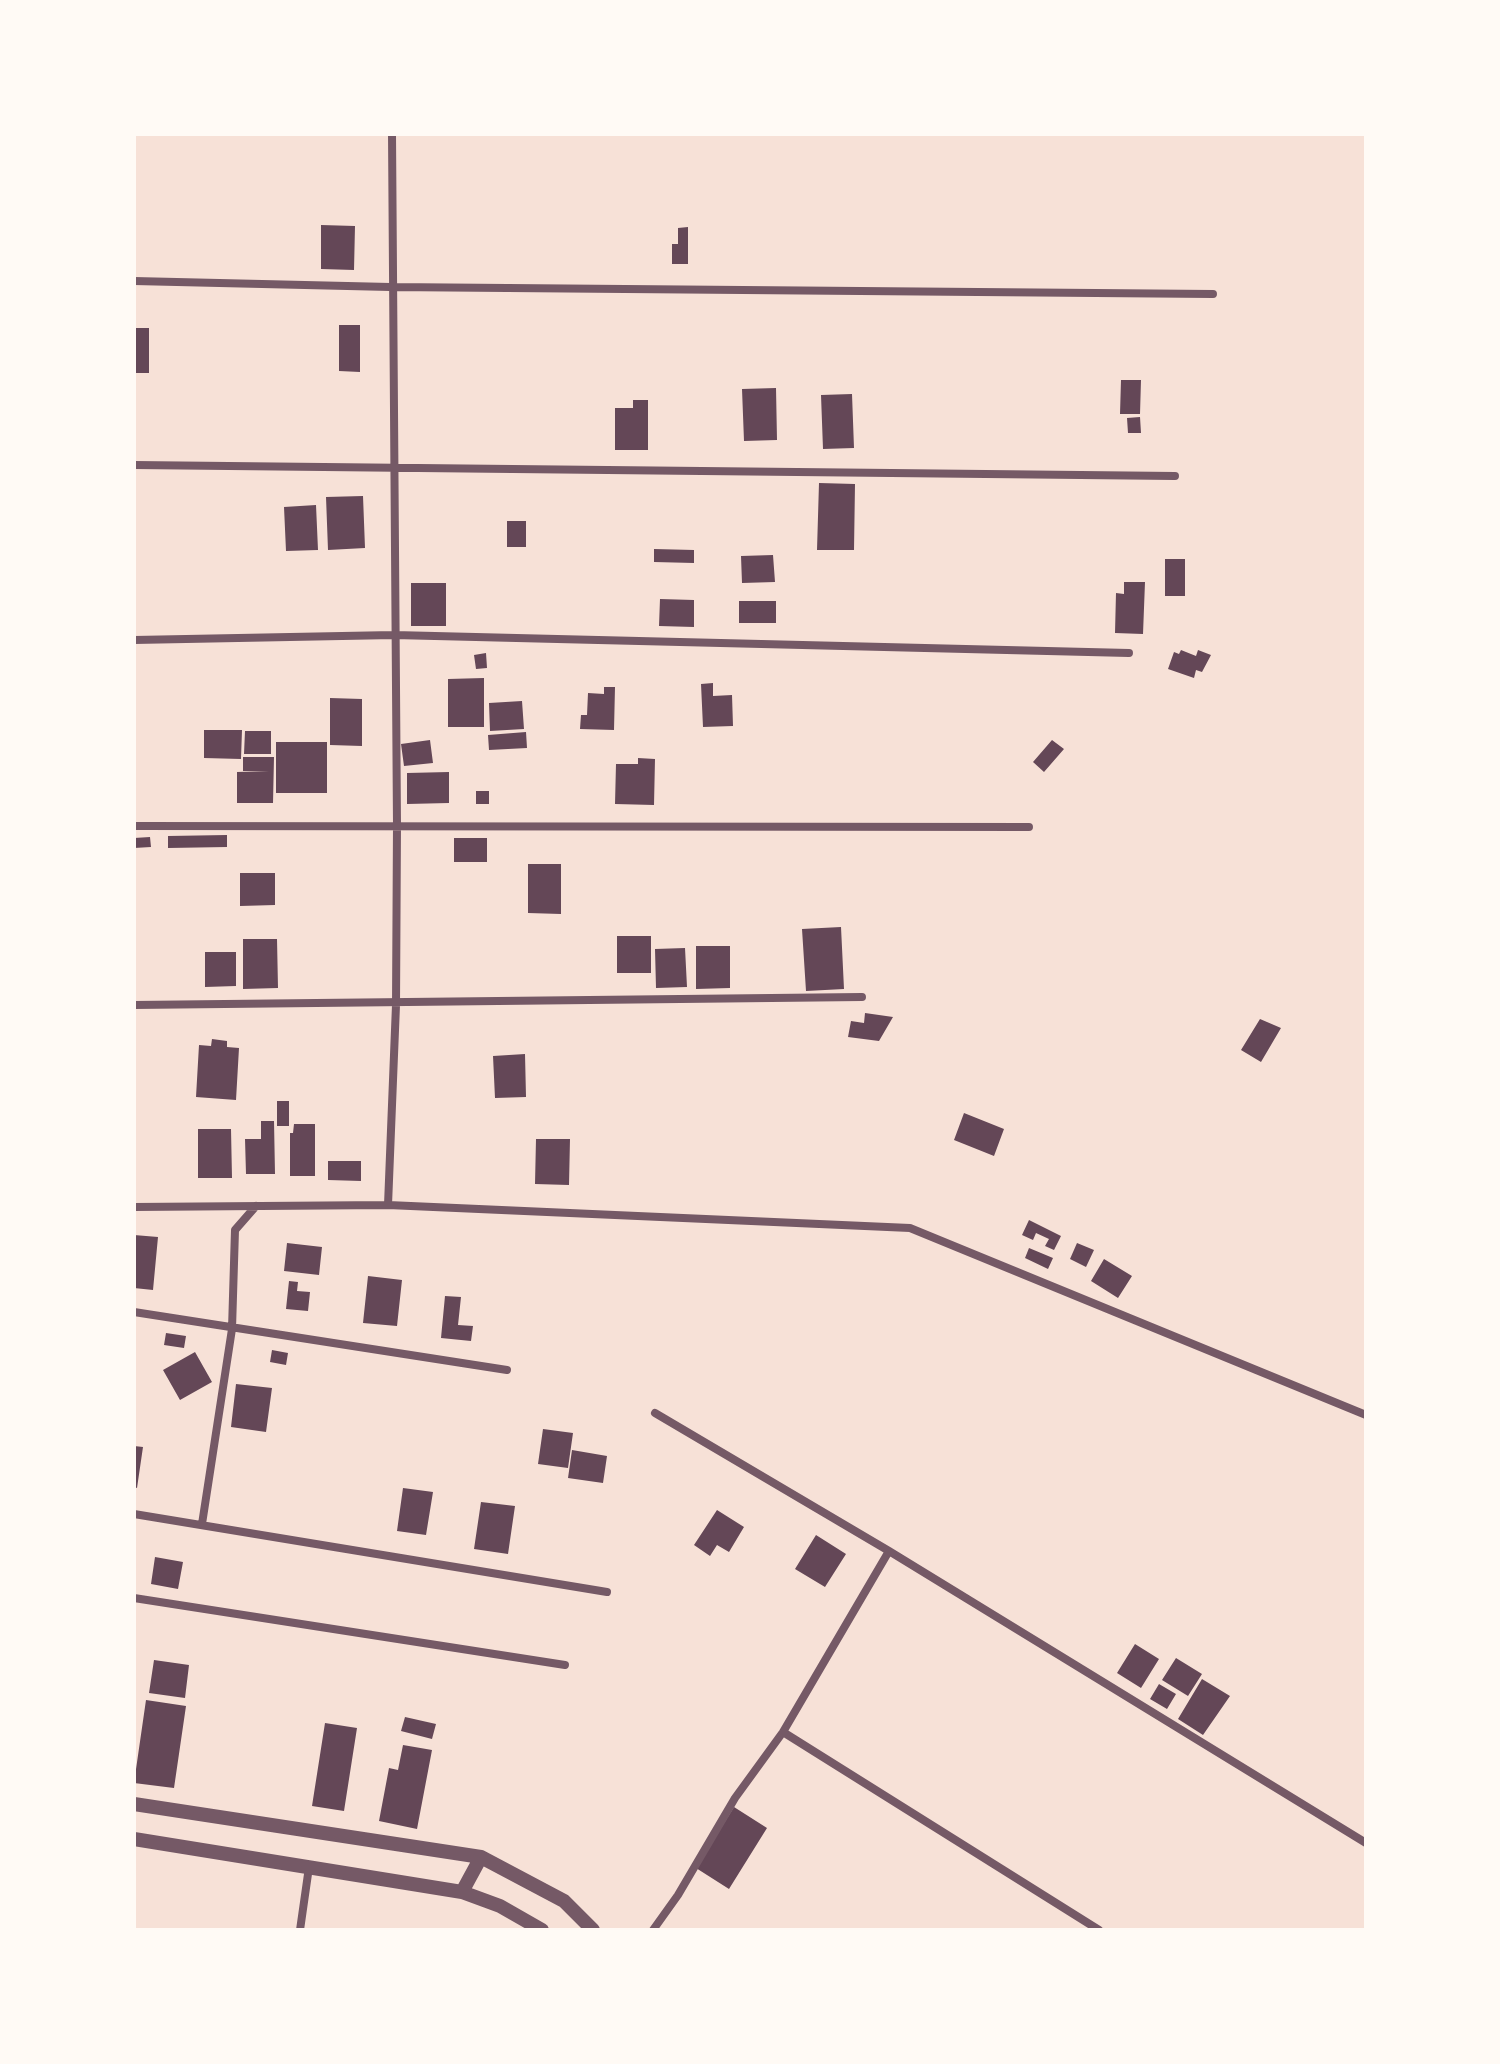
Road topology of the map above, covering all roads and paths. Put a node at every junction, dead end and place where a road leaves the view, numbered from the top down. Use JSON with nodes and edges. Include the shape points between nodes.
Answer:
{"nodes":[{"id":1,"x":392,"y":134,"type":"edge"},
{"id":2,"x":134,"y":281,"type":"edge"},
{"id":3,"x":390,"y":287,"type":"junction"},
{"id":4,"x":1213,"y":294,"type":"dead end"},
{"id":5,"x":134,"y":465,"type":"edge"},
{"id":6,"x":393,"y":467,"type":"junction"},
{"id":7,"x":1175,"y":476,"type":"dead end"},
{"id":8,"x":394,"y":635,"type":"junction"},
{"id":9,"x":134,"y":640,"type":"edge"},
{"id":10,"x":1129,"y":653,"type":"dead end"},
{"id":11,"x":397,"y":825,"type":"junction"},
{"id":12,"x":134,"y":826,"type":"edge"},
{"id":13,"x":1029,"y":827,"type":"dead end"},
{"id":14,"x":862,"y":997,"type":"dead end"},
{"id":15,"x":134,"y":1005,"type":"edge"},
{"id":16,"x":396,"y":1005,"type":"junction"},
{"id":17,"x":388,"y":1205,"type":"junction"},
{"id":18,"x":256,"y":1206,"type":"junction"},
{"id":19,"x":134,"y":1207,"type":"edge"},
{"id":20,"x":134,"y":1312,"type":"edge"},
{"id":21,"x":232,"y":1329,"type":"junction"},
{"id":22,"x":507,"y":1370,"type":"dead end"},
{"id":23,"x":655,"y":1413,"type":"dead end"},
{"id":24,"x":1366,"y":1415,"type":"edge"},
{"id":25,"x":134,"y":1514,"type":"edge"},
{"id":26,"x":202,"y":1524,"type":"junction"},
{"id":27,"x":889,"y":1551,"type":"junction"},
{"id":28,"x":607,"y":1592,"type":"dead end"},
{"id":29,"x":134,"y":1598,"type":"edge"},
{"id":30,"x":565,"y":1665,"type":"dead end"},
{"id":31,"x":783,"y":1732,"type":"junction"},
{"id":32,"x":134,"y":1804,"type":"edge"},
{"id":33,"x":134,"y":1839,"type":"edge"},
{"id":34,"x":1366,"y":1843,"type":"edge"},
{"id":35,"x":481,"y":1857,"type":"junction"},
{"id":36,"x":309,"y":1867,"type":"junction"},
{"id":37,"x":462,"y":1892,"type":"junction"},
{"id":38,"x":300,"y":1930,"type":"edge"},
{"id":39,"x":542,"y":1930,"type":"edge"},
{"id":40,"x":593,"y":1930,"type":"edge"},
{"id":41,"x":653,"y":1930,"type":"edge"},
{"id":42,"x":1099,"y":1930,"type":"edge"}],
"edges":[{"from":1,"to":3,"type":"street"},
{"from":2,"to":3,"type":"street"},
{"from":3,"to":4,"type":"street"},
{"from":3,"to":6,"type":"street"},
{"from":5,"to":6,"type":"street"},
{"from":6,"to":7,"type":"street"},
{"from":6,"to":8,"type":"street"},
{"from":8,"to":9,"type":"street"},
{"from":8,"to":10,"type":"street"},
{"from":8,"to":11,"type":"street"},
{"from":11,"to":12,"type":"street"},
{"from":11,"to":13,"type":"street"},
{"from":11,"to":16,"type":"street"},
{"from":14,"to":16,"type":"street"},
{"from":15,"to":16,"type":"street"},
{"from":16,"to":17,"type":"street"},
{"from":17,"to":18,"type":"street"},
{"from":17,"to":24,"type":"street","via":[[910,1228]]},
{"from":18,"to":19,"type":"street"},
{"from":18,"to":21,"type":"street","via":[[235,1230]]},
{"from":20,"to":21,"type":"street"},
{"from":21,"to":22,"type":"street"},
{"from":21,"to":26,"type":"street"},
{"from":23,"to":27,"type":"street"},
{"from":25,"to":26,"type":"street"},
{"from":26,"to":28,"type":"street"},
{"from":27,"to":31,"type":"street"},
{"from":27,"to":34,"type":"street"},
{"from":29,"to":30,"type":"street"},
{"from":31,"to":41,"type":"street"},
{"from":31,"to":42,"type":"street"},
{"from":32,"to":35,"type":"street"},
{"from":33,"to":36,"type":"street"},
{"from":35,"to":37,"type":"street"},
{"from":35,"to":40,"type":"street","via":[[564,1901]]},
{"from":36,"to":37,"type":"street"},
{"from":36,"to":38,"type":"street"},
{"from":37,"to":39,"type":"street"}]}
